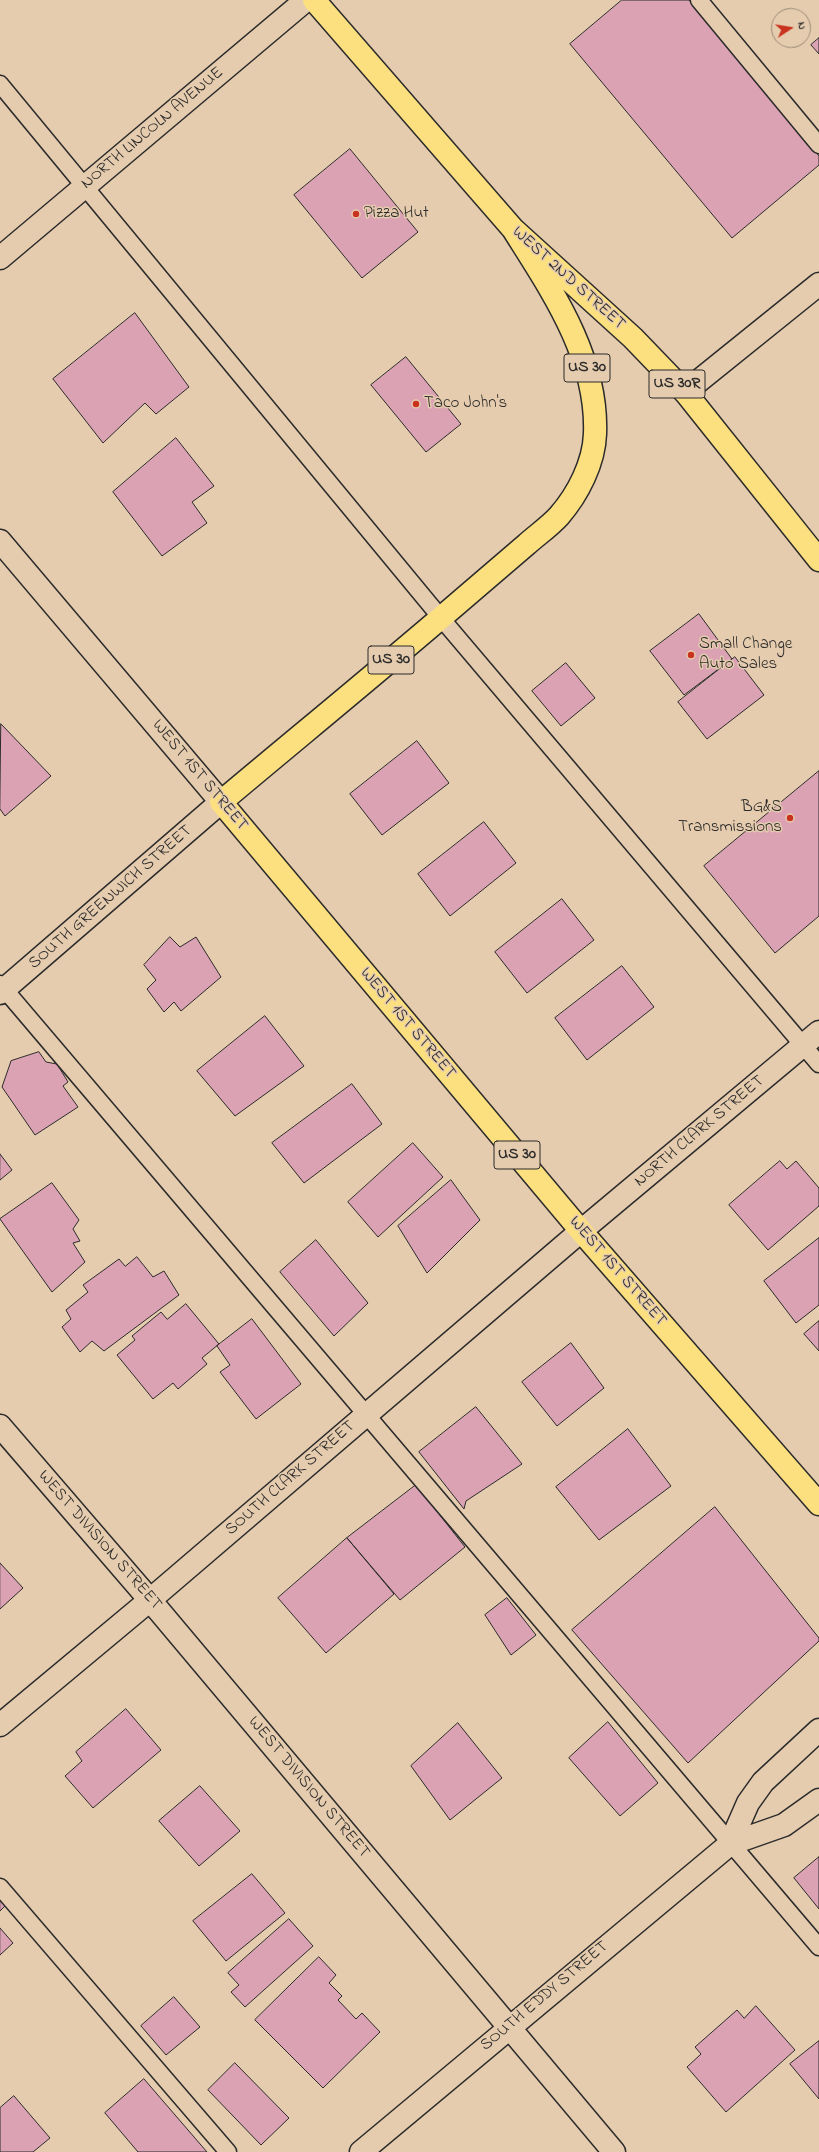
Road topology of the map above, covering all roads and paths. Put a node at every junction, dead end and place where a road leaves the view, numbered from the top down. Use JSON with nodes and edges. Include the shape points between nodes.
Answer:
{"nodes":[{"id":1,"x":306,"y":0,"type":"edge"},
{"id":2,"x":314,"y":0,"type":"edge"},
{"id":3,"x":699,"y":0,"type":"edge"},
{"id":4,"x":0,"y":84,"type":"edge"},
{"id":5,"x":819,"y":145,"type":"edge"},
{"id":6,"x":85,"y":185,"type":"junction"},
{"id":7,"x":512,"y":229,"type":"junction"},
{"id":8,"x":0,"y":258,"type":"edge"},
{"id":9,"x":819,"y":284,"type":"edge"},
{"id":10,"x":685,"y":392,"type":"junction"},
{"id":11,"x":0,"y":541,"type":"edge"},
{"id":12,"x":819,"y":560,"type":"edge"},
{"id":13,"x":441,"y":618,"type":"junction"},
{"id":14,"x":221,"y":802,"type":"junction"},
{"id":15,"x":2,"y":989,"type":"edge"},
{"id":16,"x":811,"y":1039,"type":"edge"},
{"id":17,"x":819,"y":1064,"type":"edge"},
{"id":18,"x":581,"y":1231,"type":"junction"},
{"id":19,"x":365,"y":1416,"type":"junction"},
{"id":20,"x":0,"y":1426,"type":"edge"},
{"id":21,"x":819,"y":1504,"type":"edge"},
{"id":22,"x":150,"y":1600,"type":"junction"},
{"id":23,"x":0,"y":1726,"type":"edge"},
{"id":24,"x":819,"y":1730,"type":"edge"},
{"id":25,"x":819,"y":1800,"type":"edge"},
{"id":26,"x":730,"y":1844,"type":"junction"},
{"id":27,"x":0,"y":1887,"type":"edge"},
{"id":28,"x":819,"y":1947,"type":"edge"},
{"id":29,"x":509,"y":2026,"type":"junction"},
{"id":30,"x":228,"y":2152,"type":"edge"},
{"id":31,"x":361,"y":2152,"type":"edge"},
{"id":32,"x":614,"y":2152,"type":"edge"}],
"edges":[{"from":1,"to":6,"type":"street","name":"NORTH LINCOLN AVENUE"},
{"from":2,"to":7,"type":"highway","name":"WEST 2ND STREET","number":"US 30"},
{"from":3,"to":5,"type":"lane"},
{"from":4,"to":6,"type":"lane"},
{"from":6,"to":8,"type":"street","name":"NORTH LINCOLN AVENUE"},
{"from":6,"to":13,"type":"lane"},
{"from":7,"to":10,"type":"highway","name":"WEST 2ND STREET","number":"US 30R","via":[[633,338]]},
{"from":7,"to":13,"type":"highway","number":"US 30","via":[[551,288],[571,327],[587,368],[594,400],[595,435],[589,464],[577,491],[558,516]]},
{"from":9,"to":10,"type":"street"},
{"from":10,"to":12,"type":"highway","name":"WEST 2ND STREET","number":"US 30R"},
{"from":11,"to":14,"type":"street","name":"WEST 1ST STREET"},
{"from":13,"to":14,"type":"highway","number":"US 30"},
{"from":13,"to":16,"type":"lane"},
{"from":14,"to":15,"type":"street","name":"SOUTH GREENWICH STREET"},
{"from":14,"to":18,"type":"highway","name":"WEST 1ST STREET","number":"US 30"},
{"from":15,"to":19,"type":"lane"},
{"from":16,"to":17,"type":"lane"},
{"from":16,"to":18,"type":"street","name":"NORTH CLARK STREET"},
{"from":18,"to":19,"type":"street","name":"SOUTH CLARK STREET"},
{"from":18,"to":21,"type":"highway","name":"WEST 1ST STREET","number":"US 30"},
{"from":19,"to":22,"type":"street","name":"SOUTH CLARK STREET"},
{"from":19,"to":26,"type":"lane"},
{"from":20,"to":22,"type":"street","name":"WEST DIVISION STREET"},
{"from":22,"to":23,"type":"street","name":"SOUTH CLARK STREET"},
{"from":22,"to":29,"type":"street","name":"WEST DIVISION STREET"},
{"from":24,"to":26,"type":"street","name":"SOUTH EDDY STREET","via":[[763,1782],[748,1803]]},
{"from":25,"to":26,"type":"street","name":"SOUTH EDDY STREET","via":[[784,1825]]},
{"from":26,"to":28,"type":"lane"},
{"from":26,"to":29,"type":"street","name":"SOUTH EDDY STREET"},
{"from":27,"to":30,"type":"lane"},
{"from":29,"to":31,"type":"street","name":"SOUTH EDDY STREET"},
{"from":29,"to":32,"type":"street","name":"WEST DIVISION STREET"}]}
